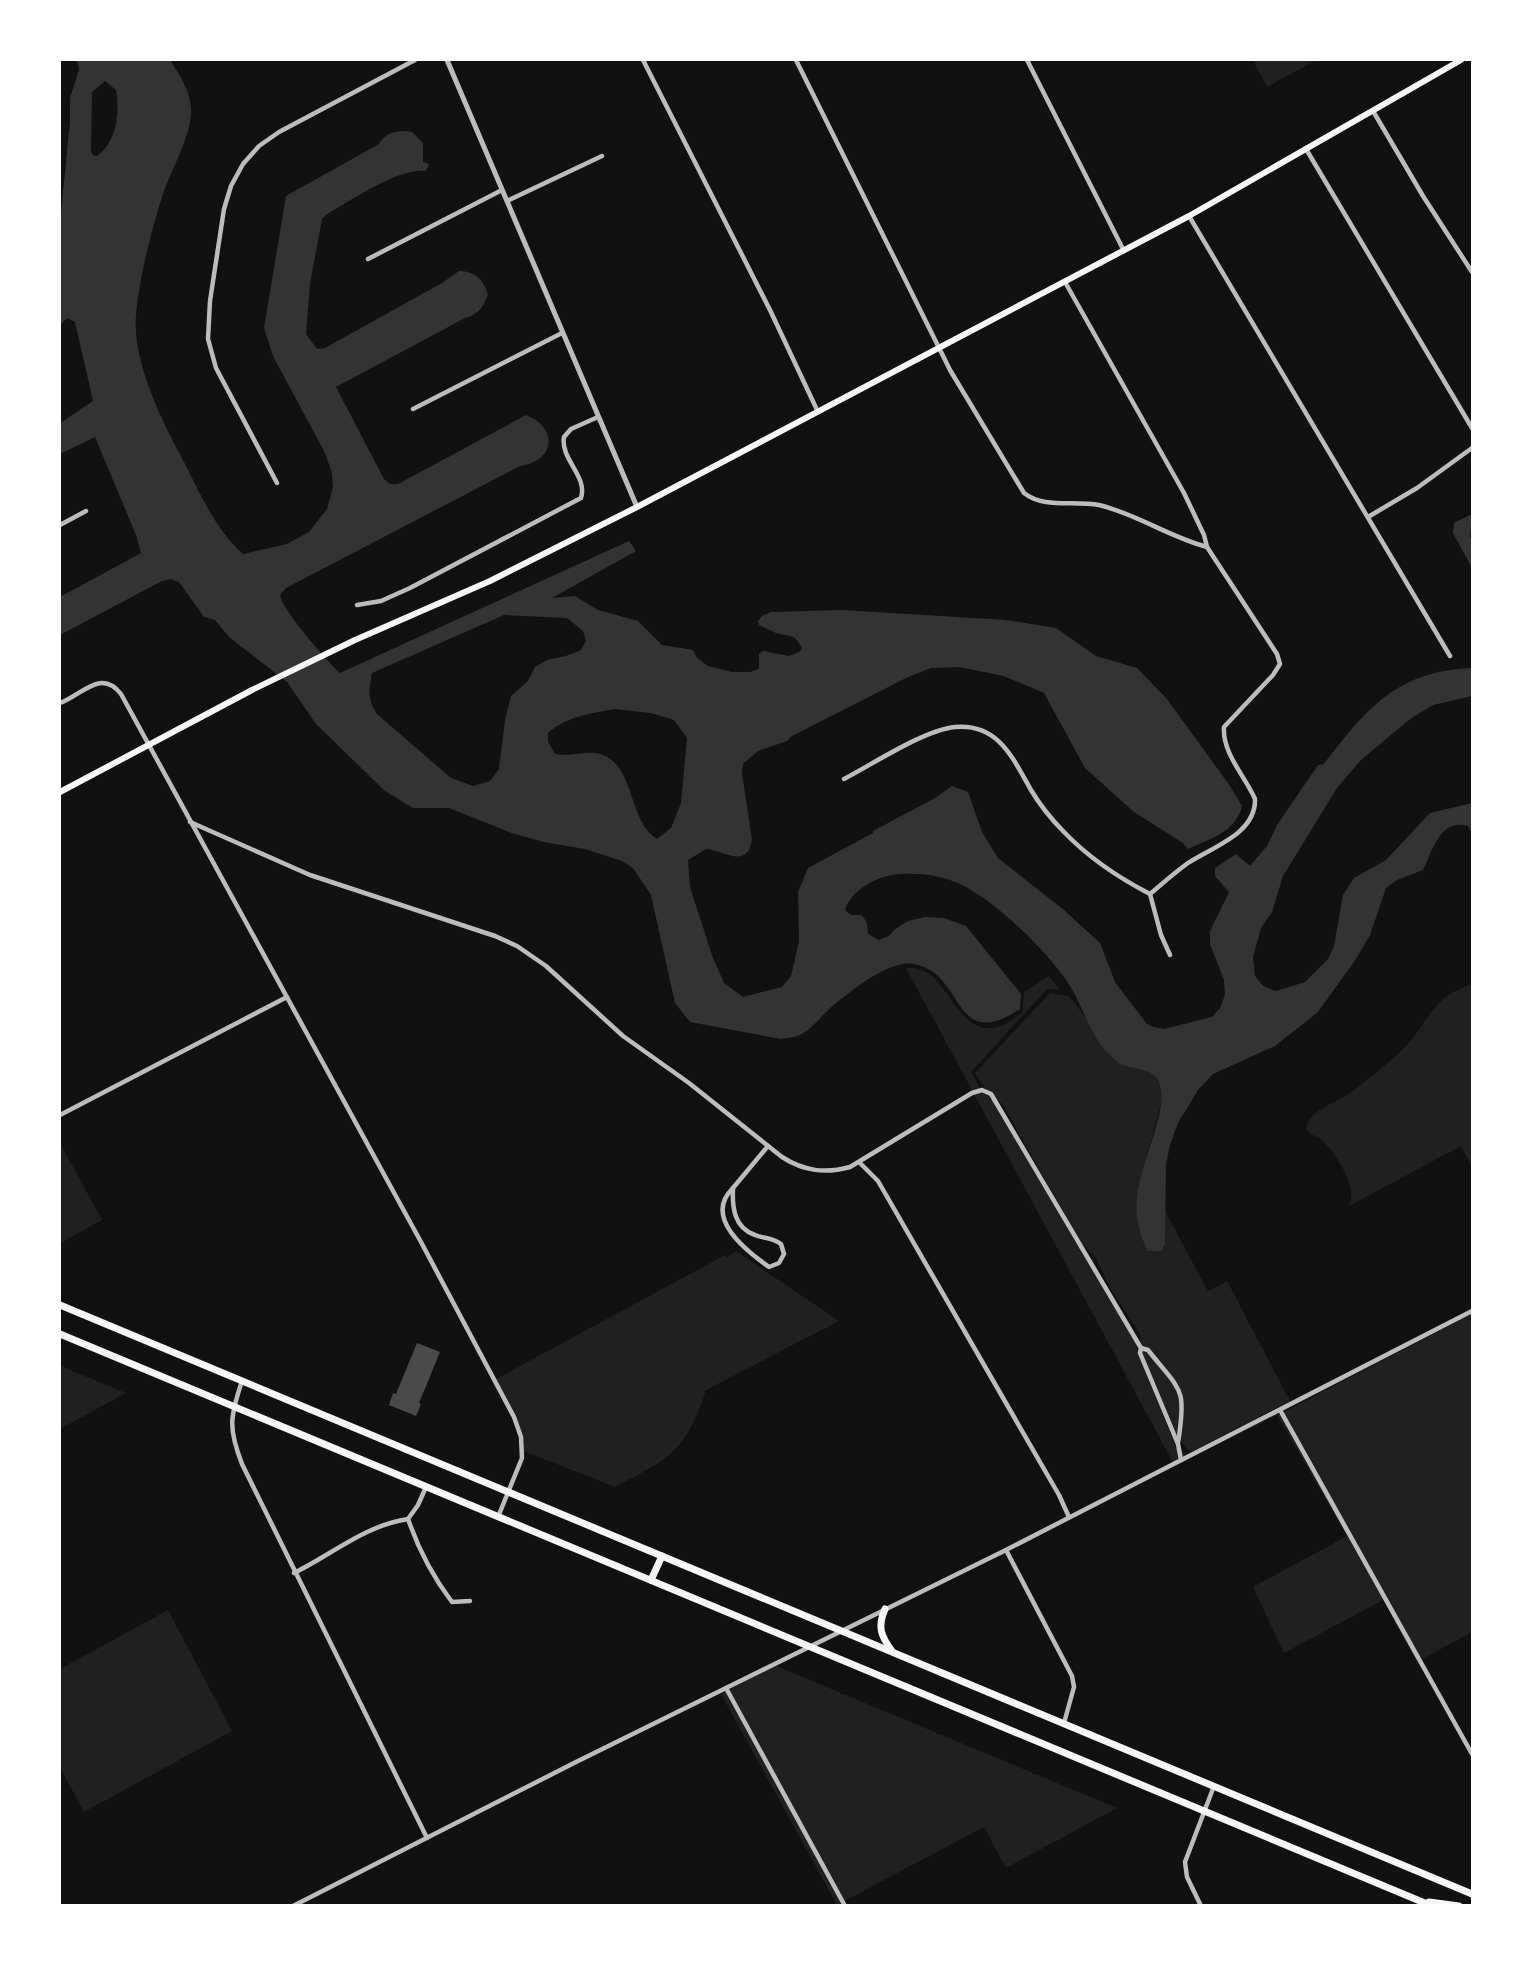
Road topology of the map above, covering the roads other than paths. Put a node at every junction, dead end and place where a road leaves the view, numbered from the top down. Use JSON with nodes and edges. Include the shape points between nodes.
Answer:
{"nodes":[{"id":1,"x":415,"y":60,"type":"edge"},
{"id":2,"x":447,"y":60,"type":"edge"},
{"id":3,"x":643,"y":60,"type":"edge"},
{"id":4,"x":796,"y":60,"type":"edge"},
{"id":5,"x":1027,"y":60,"type":"edge"},
{"id":6,"x":1461,"y":60,"type":"edge"},
{"id":7,"x":1373,"y":111,"type":"junction"},
{"id":8,"x":1306,"y":149,"type":"junction"},
{"id":9,"x":602,"y":156,"type":"dead end"},
{"id":10,"x":502,"y":190,"type":"junction"},
{"id":11,"x":506,"y":201,"type":"junction"},
{"id":12,"x":1189,"y":216,"type":"junction"},
{"id":13,"x":1124,"y":251,"type":"junction"},
{"id":14,"x":368,"y":259,"type":"dead end"},
{"id":15,"x":1472,"y":272,"type":"edge"},
{"id":16,"x":1065,"y":282,"type":"junction"},
{"id":17,"x":562,"y":333,"type":"junction"},
{"id":18,"x":940,"y":347,"type":"junction"},
{"id":19,"x":413,"y":409,"type":"dead end"},
{"id":20,"x":818,"y":412,"type":"junction"},
{"id":21,"x":598,"y":417,"type":"junction"},
{"id":22,"x":1472,"y":428,"type":"edge"},
{"id":23,"x":1472,"y":448,"type":"edge"},
{"id":24,"x":276,"y":483,"type":"dead end"},
{"id":25,"x":638,"y":507,"type":"junction"},
{"id":26,"x":86,"y":511,"type":"dead end"},
{"id":27,"x":1368,"y":517,"type":"junction"},
{"id":28,"x":60,"y":526,"type":"edge"},
{"id":29,"x":1207,"y":547,"type":"junction"},
{"id":30,"x":357,"y":605,"type":"dead end"},
{"id":31,"x":1450,"y":656,"type":"dead end"},
{"id":32,"x":60,"y":703,"type":"edge"},
{"id":33,"x":149,"y":745,"type":"junction"},
{"id":34,"x":844,"y":779,"type":"dead end"},
{"id":35,"x":60,"y":792,"type":"edge"},
{"id":36,"x":190,"y":822,"type":"junction"},
{"id":37,"x":1150,"y":894,"type":"junction"},
{"id":38,"x":1170,"y":955,"type":"dead end"},
{"id":39,"x":287,"y":997,"type":"junction"},
{"id":40,"x":60,"y":1115,"type":"edge"},
{"id":41,"x":768,"y":1146,"type":"junction"},
{"id":42,"x":860,"y":1163,"type":"junction"},
{"id":43,"x":733,"y":1188,"type":"junction"},
{"id":44,"x":750,"y":1233,"type":"junction"},
{"id":45,"x":742,"y":1243,"type":"junction"},
{"id":46,"x":60,"y":1305,"type":"edge"},
{"id":47,"x":1472,"y":1311,"type":"edge"},
{"id":48,"x":60,"y":1334,"type":"edge"},
{"id":49,"x":1141,"y":1348,"type":"junction"},
{"id":50,"x":242,"y":1381,"type":"junction"},
{"id":51,"x":233,"y":1406,"type":"junction"},
{"id":52,"x":1280,"y":1410,"type":"junction"},
{"id":53,"x":1178,"y":1444,"type":"junction"},
{"id":54,"x":1181,"y":1460,"type":"junction"},
{"id":55,"x":426,"y":1486,"type":"junction"},
{"id":56,"x":509,"y":1492,"type":"junction"},
{"id":57,"x":498,"y":1517,"type":"junction"},
{"id":58,"x":1069,"y":1517,"type":"junction"},
{"id":59,"x":408,"y":1519,"type":"junction"},
{"id":60,"x":1006,"y":1550,"type":"junction"},
{"id":61,"x":663,"y":1556,"type":"junction"},
{"id":62,"x":294,"y":1573,"type":"junction"},
{"id":63,"x":651,"y":1580,"type":"junction"},
{"id":64,"x":470,"y":1601,"type":"dead end"},
{"id":65,"x":885,"y":1609,"type":"junction"},
{"id":66,"x":841,"y":1630,"type":"junction"},
{"id":67,"x":809,"y":1646,"type":"junction"},
{"id":68,"x":893,"y":1652,"type":"junction"},
{"id":69,"x":726,"y":1688,"type":"junction"},
{"id":70,"x":1064,"y":1724,"type":"junction"},
{"id":71,"x":1472,"y":1754,"type":"edge"},
{"id":72,"x":1214,"y":1786,"type":"junction"},
{"id":73,"x":1205,"y":1810,"type":"junction"},
{"id":74,"x":426,"y":1838,"type":"junction"},
{"id":75,"x":1472,"y":1894,"type":"edge"},
{"id":76,"x":1421,"y":1901,"type":"junction"},
{"id":77,"x":293,"y":1906,"type":"edge"},
{"id":78,"x":845,"y":1906,"type":"edge"},
{"id":79,"x":1201,"y":1906,"type":"edge"},
{"id":80,"x":1432,"y":1906,"type":"edge"},
{"id":81,"x":1459,"y":1906,"type":"edge"}],
"edges":[{"from":1,"to":24,"type":"street","via":[[269,138],[243,164],[227,197],[210,301],[210,349]]},
{"from":2,"to":10,"type":"street"},
{"from":3,"to":20,"type":"street"},
{"from":4,"to":18,"type":"street"},
{"from":5,"to":13,"type":"street"},
{"from":6,"to":7,"type":"main road"},
{"from":7,"to":8,"type":"main road"},
{"from":7,"to":15,"type":"street"},
{"from":8,"to":12,"type":"main road"},
{"from":8,"to":22,"type":"street"},
{"from":9,"to":11,"type":"street"},
{"from":10,"to":11,"type":"street"},
{"from":10,"to":14,"type":"street"},
{"from":11,"to":17,"type":"street"},
{"from":12,"to":13,"type":"main road"},
{"from":12,"to":27,"type":"street"},
{"from":13,"to":16,"type":"main road"},
{"from":16,"to":18,"type":"main road"},
{"from":16,"to":29,"type":"street","via":[[1184,493]]},
{"from":17,"to":19,"type":"street"},
{"from":17,"to":21,"type":"street"},
{"from":18,"to":20,"type":"main road"},
{"from":18,"to":29,"type":"street","via":[[997,450],[1032,500],[1107,508]]},
{"from":20,"to":25,"type":"main road"},
{"from":21,"to":25,"type":"street"},
{"from":21,"to":30,"type":"street","via":[[567,433],[563,443],[583,487],[581,498],[410,588],[381,601]]},
{"from":23,"to":27,"type":"street"},
{"from":25,"to":33,"type":"main road","via":[[252,690]]},
{"from":26,"to":28,"type":"street"},
{"from":27,"to":31,"type":"street"},
{"from":29,"to":37,"type":"street","via":[[1280,664],[1224,727],[1227,748],[1255,799],[1253,815],[1236,834]]},
{"from":32,"to":33,"type":"street","via":[[94,685],[114,685]]},
{"from":33,"to":35,"type":"main road"},
{"from":33,"to":36,"type":"street"},
{"from":34,"to":37,"type":"street","via":[[934,732],[955,727],[978,729],[1006,748],[1062,831]]},
{"from":36,"to":39,"type":"street"},
{"from":36,"to":41,"type":"street","via":[[310,874],[517,946],[546,966],[623,1036]]},
{"from":37,"to":38,"type":"street"},
{"from":39,"to":40,"type":"street"},
{"from":39,"to":56,"type":"street","via":[[513,1417],[523,1448]]},
{"from":41,"to":42,"type":"street","via":[[808,1169],[831,1171]]},
{"from":41,"to":43,"type":"street"},
{"from":42,"to":49,"type":"street","via":[[960,1100],[982,1090],[991,1094]]},
{"from":42,"to":58,"type":"street","via":[[877,1181]]},
{"from":43,"to":44,"type":"street","via":[[732,1209]]},
{"from":43,"to":45,"type":"street","via":[[722,1211],[729,1230]]},
{"from":44,"to":45,"type":"street"},
{"from":44,"to":45,"type":"street","via":[[781,1244],[784,1254],[779,1264],[769,1267]]},
{"from":46,"to":50,"type":"main road"},
{"from":47,"to":52,"type":"street"},
{"from":48,"to":51,"type":"main road"},
{"from":49,"to":53,"type":"street"},
{"from":49,"to":53,"type":"street","via":[[1148,1350],[1177,1385],[1183,1413]]},
{"from":50,"to":51,"type":"street"},
{"from":50,"to":56,"type":"main road"},
{"from":51,"to":55,"type":"main road"},
{"from":51,"to":62,"type":"street","via":[[232,1439]]},
{"from":52,"to":54,"type":"street"},
{"from":52,"to":71,"type":"street"},
{"from":53,"to":54,"type":"street"},
{"from":54,"to":58,"type":"street"},
{"from":55,"to":57,"type":"main road"},
{"from":55,"to":59,"type":"street"},
{"from":56,"to":57,"type":"street"},
{"from":56,"to":61,"type":"main road"},
{"from":57,"to":63,"type":"main road"},
{"from":58,"to":60,"type":"street"},
{"from":59,"to":62,"type":"street","via":[[350,1541]]},
{"from":59,"to":64,"type":"street","via":[[414,1538],[452,1602]]},
{"from":60,"to":65,"type":"street"},
{"from":60,"to":70,"type":"street","via":[[1068,1663],[1074,1687]]},
{"from":61,"to":63,"type":"main road"},
{"from":61,"to":66,"type":"main road"},
{"from":62,"to":74,"type":"street"},
{"from":63,"to":67,"type":"main road"},
{"from":65,"to":66,"type":"street"},
{"from":65,"to":68,"type":"main road","via":[[880,1629]]},
{"from":66,"to":67,"type":"street"},
{"from":66,"to":68,"type":"main road"},
{"from":67,"to":69,"type":"street"},
{"from":67,"to":73,"type":"main road"},
{"from":68,"to":70,"type":"main road"},
{"from":69,"to":74,"type":"street"},
{"from":69,"to":78,"type":"street"},
{"from":70,"to":72,"type":"main road"},
{"from":72,"to":73,"type":"street"},
{"from":72,"to":75,"type":"main road"},
{"from":73,"to":76,"type":"main road"},
{"from":73,"to":79,"type":"street","via":[[1185,1862]]},
{"from":74,"to":77,"type":"street"},
{"from":76,"to":80,"type":"main road"},
{"from":76,"to":81,"type":"main road"}]}
